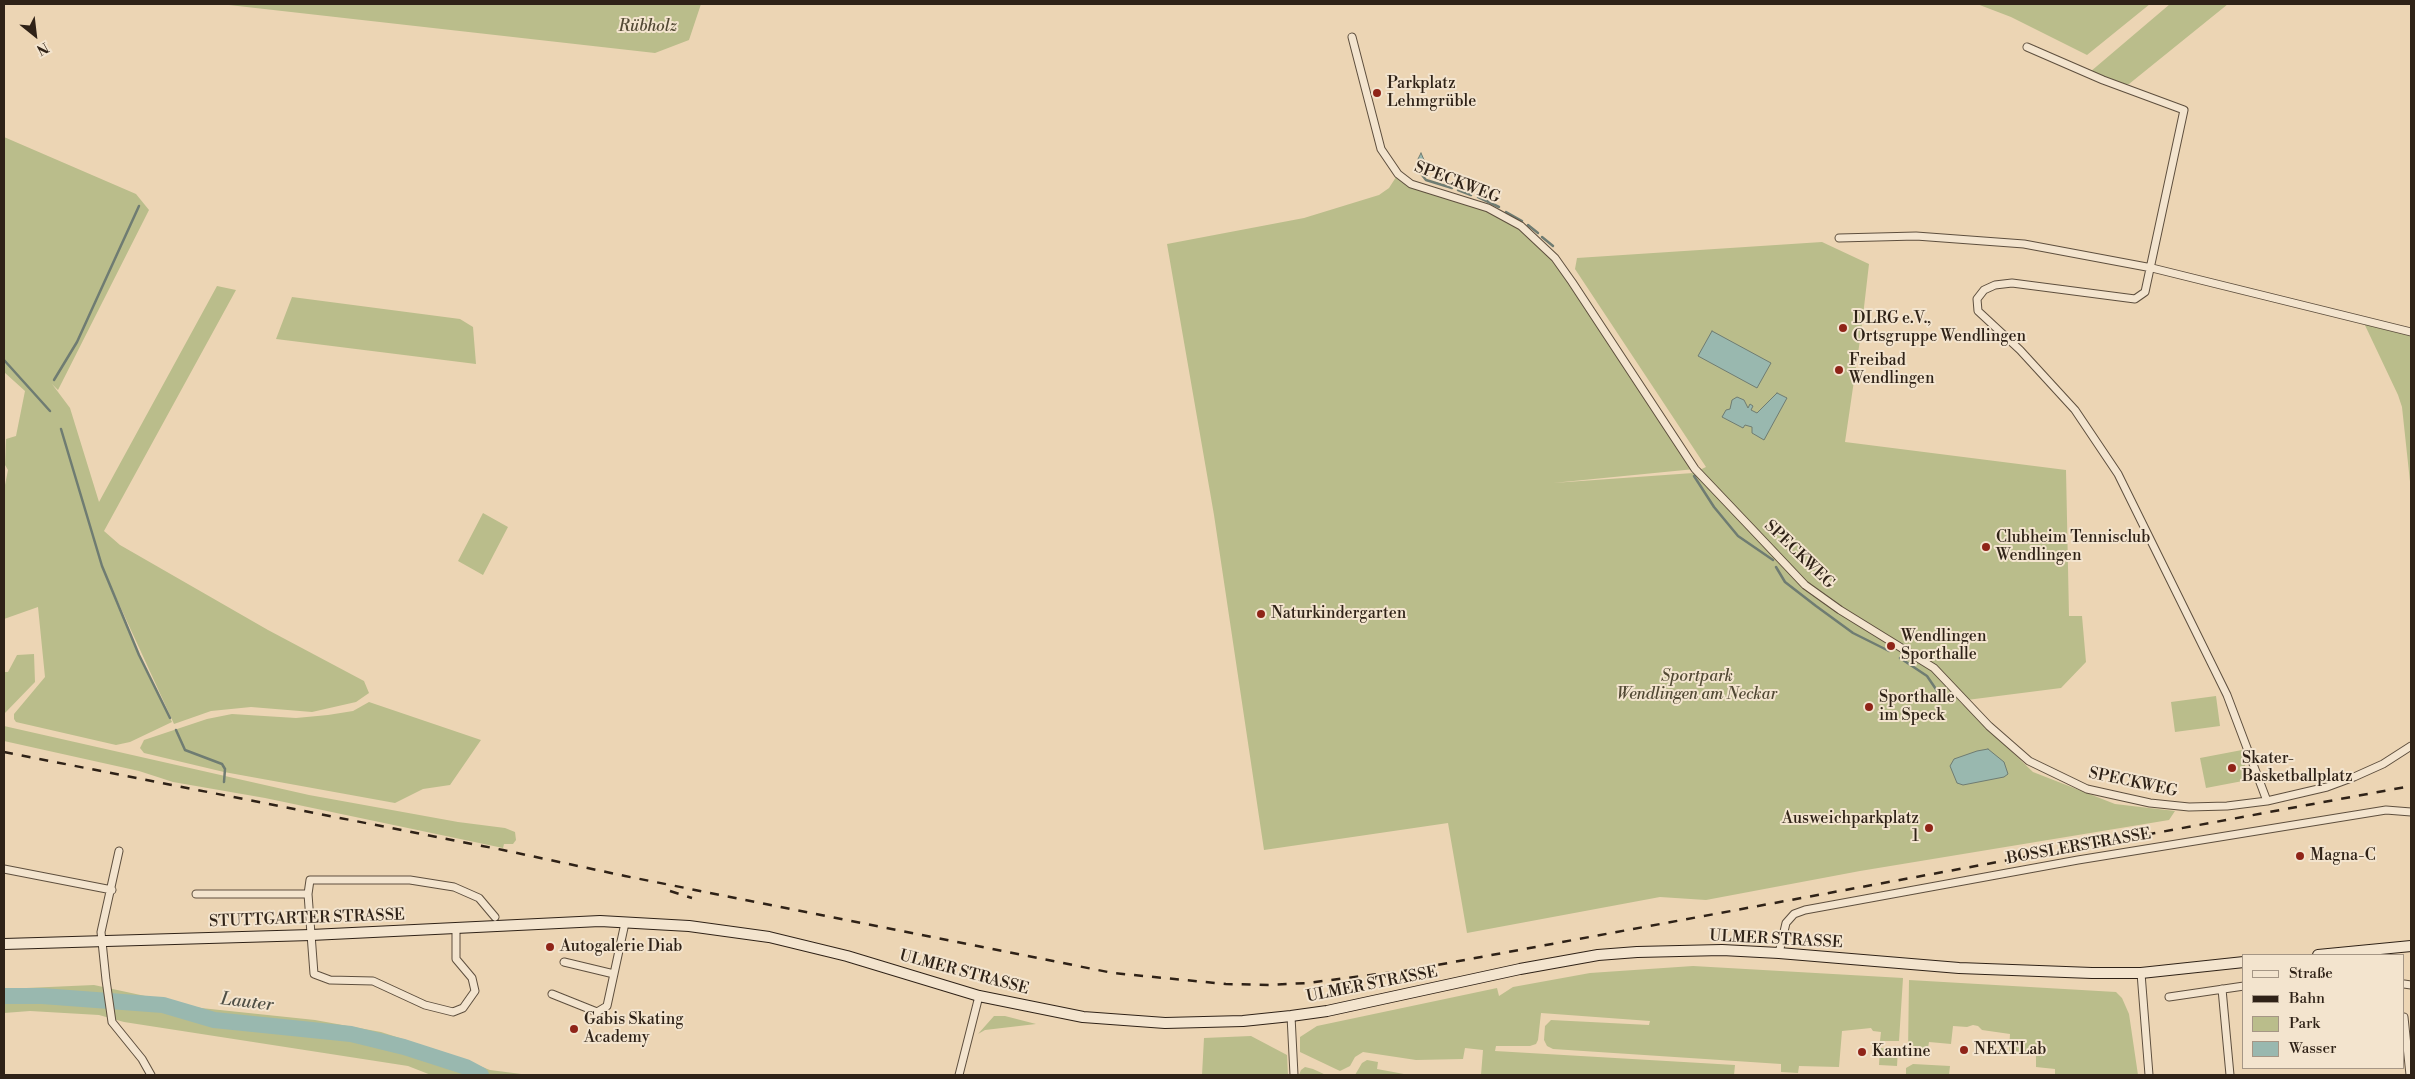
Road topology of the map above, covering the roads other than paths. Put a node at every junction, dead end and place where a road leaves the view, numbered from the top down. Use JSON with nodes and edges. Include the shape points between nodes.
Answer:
{"nodes":[{"id":1,"x":1352,"y":37,"type":"dead end"},
{"id":2,"x":2026,"y":47,"type":"dead end"},
{"id":3,"x":1840,"y":238,"type":"dead end"},
{"id":4,"x":2152,"y":268,"type":"junction"},
{"id":5,"x":2411,"y":332,"type":"edge"},
{"id":6,"x":2411,"y":746,"type":"edge"},
{"id":7,"x":2267,"y":801,"type":"junction"},
{"id":8,"x":2411,"y":812,"type":"edge"},
{"id":9,"x":119,"y":851,"type":"dead end"},
{"id":10,"x":4,"y":869,"type":"edge"},
{"id":11,"x":112,"y":890,"type":"junction"},
{"id":12,"x":196,"y":894,"type":"dead end"},
{"id":13,"x":308,"y":894,"type":"junction"},
{"id":14,"x":495,"y":917,"type":"dead end"},
{"id":15,"x":625,"y":923,"type":"junction"},
{"id":16,"x":513,"y":925,"type":"joint"},
{"id":17,"x":456,"y":928,"type":"junction"},
{"id":18,"x":311,"y":935,"type":"junction"},
{"id":19,"x":102,"y":941,"type":"junction"},
{"id":20,"x":4,"y":944,"type":"edge"},
{"id":21,"x":2411,"y":946,"type":"edge"},
{"id":22,"x":1779,"y":953,"type":"junction"},
{"id":23,"x":2328,"y":954,"type":"edge"},
{"id":24,"x":564,"y":962,"type":"dead end"},
{"id":25,"x":2242,"y":962,"type":"edge"},
{"id":26,"x":2141,"y":973,"type":"junction"},
{"id":27,"x":614,"y":974,"type":"junction"},
{"id":28,"x":2242,"y":986,"type":"edge"},
{"id":29,"x":2222,"y":989,"type":"junction"},
{"id":30,"x":552,"y":994,"type":"dead end"},
{"id":31,"x":979,"y":996,"type":"junction"},
{"id":32,"x":2169,"y":997,"type":"dead end"},
{"id":33,"x":1291,"y":1016,"type":"junction"},
{"id":34,"x":2405,"y":1027,"type":"edge"},
{"id":35,"x":151,"y":1075,"type":"edge"},
{"id":36,"x":958,"y":1075,"type":"edge"},
{"id":37,"x":1294,"y":1075,"type":"edge"},
{"id":38,"x":2149,"y":1075,"type":"edge"},
{"id":39,"x":2230,"y":1075,"type":"edge"},
{"id":40,"x":2410,"y":1075,"type":"edge"}],
"edges":[{"from":1,"to":7,"type":"street","name":"SPECKWEG","via":[[1381,149],[1398,174],[1411,184],[1488,208],[1520,226],[1555,258],[1695,469],[1805,585],[1934,668],[2009,746],[2029,761],[2071,783],[2150,804],[2189,807]]},
{"from":2,"to":4,"type":"street","via":[[2184,110]]},
{"from":3,"to":4,"type":"street","via":[[1916,236],[2024,244]]},
{"from":4,"to":5,"type":"street"},
{"from":4,"to":7,"type":"street","via":[[2145,292],[2135,299],[2012,284],[1995,285],[1984,290],[1977,299],[1978,311],[2020,350],[2075,410],[2118,474],[2227,695]]},
{"from":6,"to":7,"type":"street","name":"SPECKWEG","via":[[2354,777]]},
{"from":8,"to":22,"type":"street","name":"BOSSLERSTRASSE","via":[[2386,810],[2078,860],[1805,910],[1794,914],[1786,923]]},
{"from":9,"to":11,"type":"street"},
{"from":10,"to":11,"type":"street"},
{"from":11,"to":19,"type":"street","via":[[101,932]]},
{"from":12,"to":13,"type":"street"},
{"from":13,"to":14,"type":"street","via":[[310,880],[410,880],[454,887],[479,898]]},
{"from":13,"to":18,"type":"street"},
{"from":15,"to":16,"type":"main road","name":"ULMER STRASSE"},
{"from":15,"to":27,"type":"street"},
{"from":15,"to":31,"type":"main road","name":"ULMER STRASSE","via":[[689,926],[769,937],[847,956]]},
{"from":16,"to":17,"type":"main road","name":"STUTTGARTER STRASSE"},
{"from":17,"to":18,"type":"main road","name":"STUTTGARTER STRASSE"},
{"from":17,"to":18,"type":"street","via":[[456,959],[472,978],[475,992],[463,1008],[453,1012],[425,1005],[373,981],[330,980],[314,974]]},
{"from":18,"to":19,"type":"main road","name":"STUTTGARTER STRASSE"},
{"from":19,"to":20,"type":"main road","name":"STUTTGARTER STRASSE"},
{"from":19,"to":35,"type":"street","via":[[112,1022]]},
{"from":21,"to":23,"type":"main road"},
{"from":22,"to":26,"type":"main road","name":"ULMER STRASSE","via":[[2004,971]]},
{"from":22,"to":33,"type":"main road","name":"ULMER STRASSE","via":[[1679,950],[1598,955]]},
{"from":24,"to":27,"type":"street"},
{"from":25,"to":26,"type":"main road","name":"ULMER STRASSE"},
{"from":26,"to":38,"type":"street"},
{"from":27,"to":30,"type":"street","via":[[607,1006],[597,1012]]},
{"from":28,"to":29,"type":"street"},
{"from":29,"to":32,"type":"street"},
{"from":29,"to":39,"type":"street"},
{"from":31,"to":33,"type":"main road","name":"ULMER STRASSE","via":[[1083,1017],[1165,1023]]},
{"from":31,"to":36,"type":"street"},
{"from":33,"to":37,"type":"street"},
{"from":34,"to":40,"type":"street"}]}
